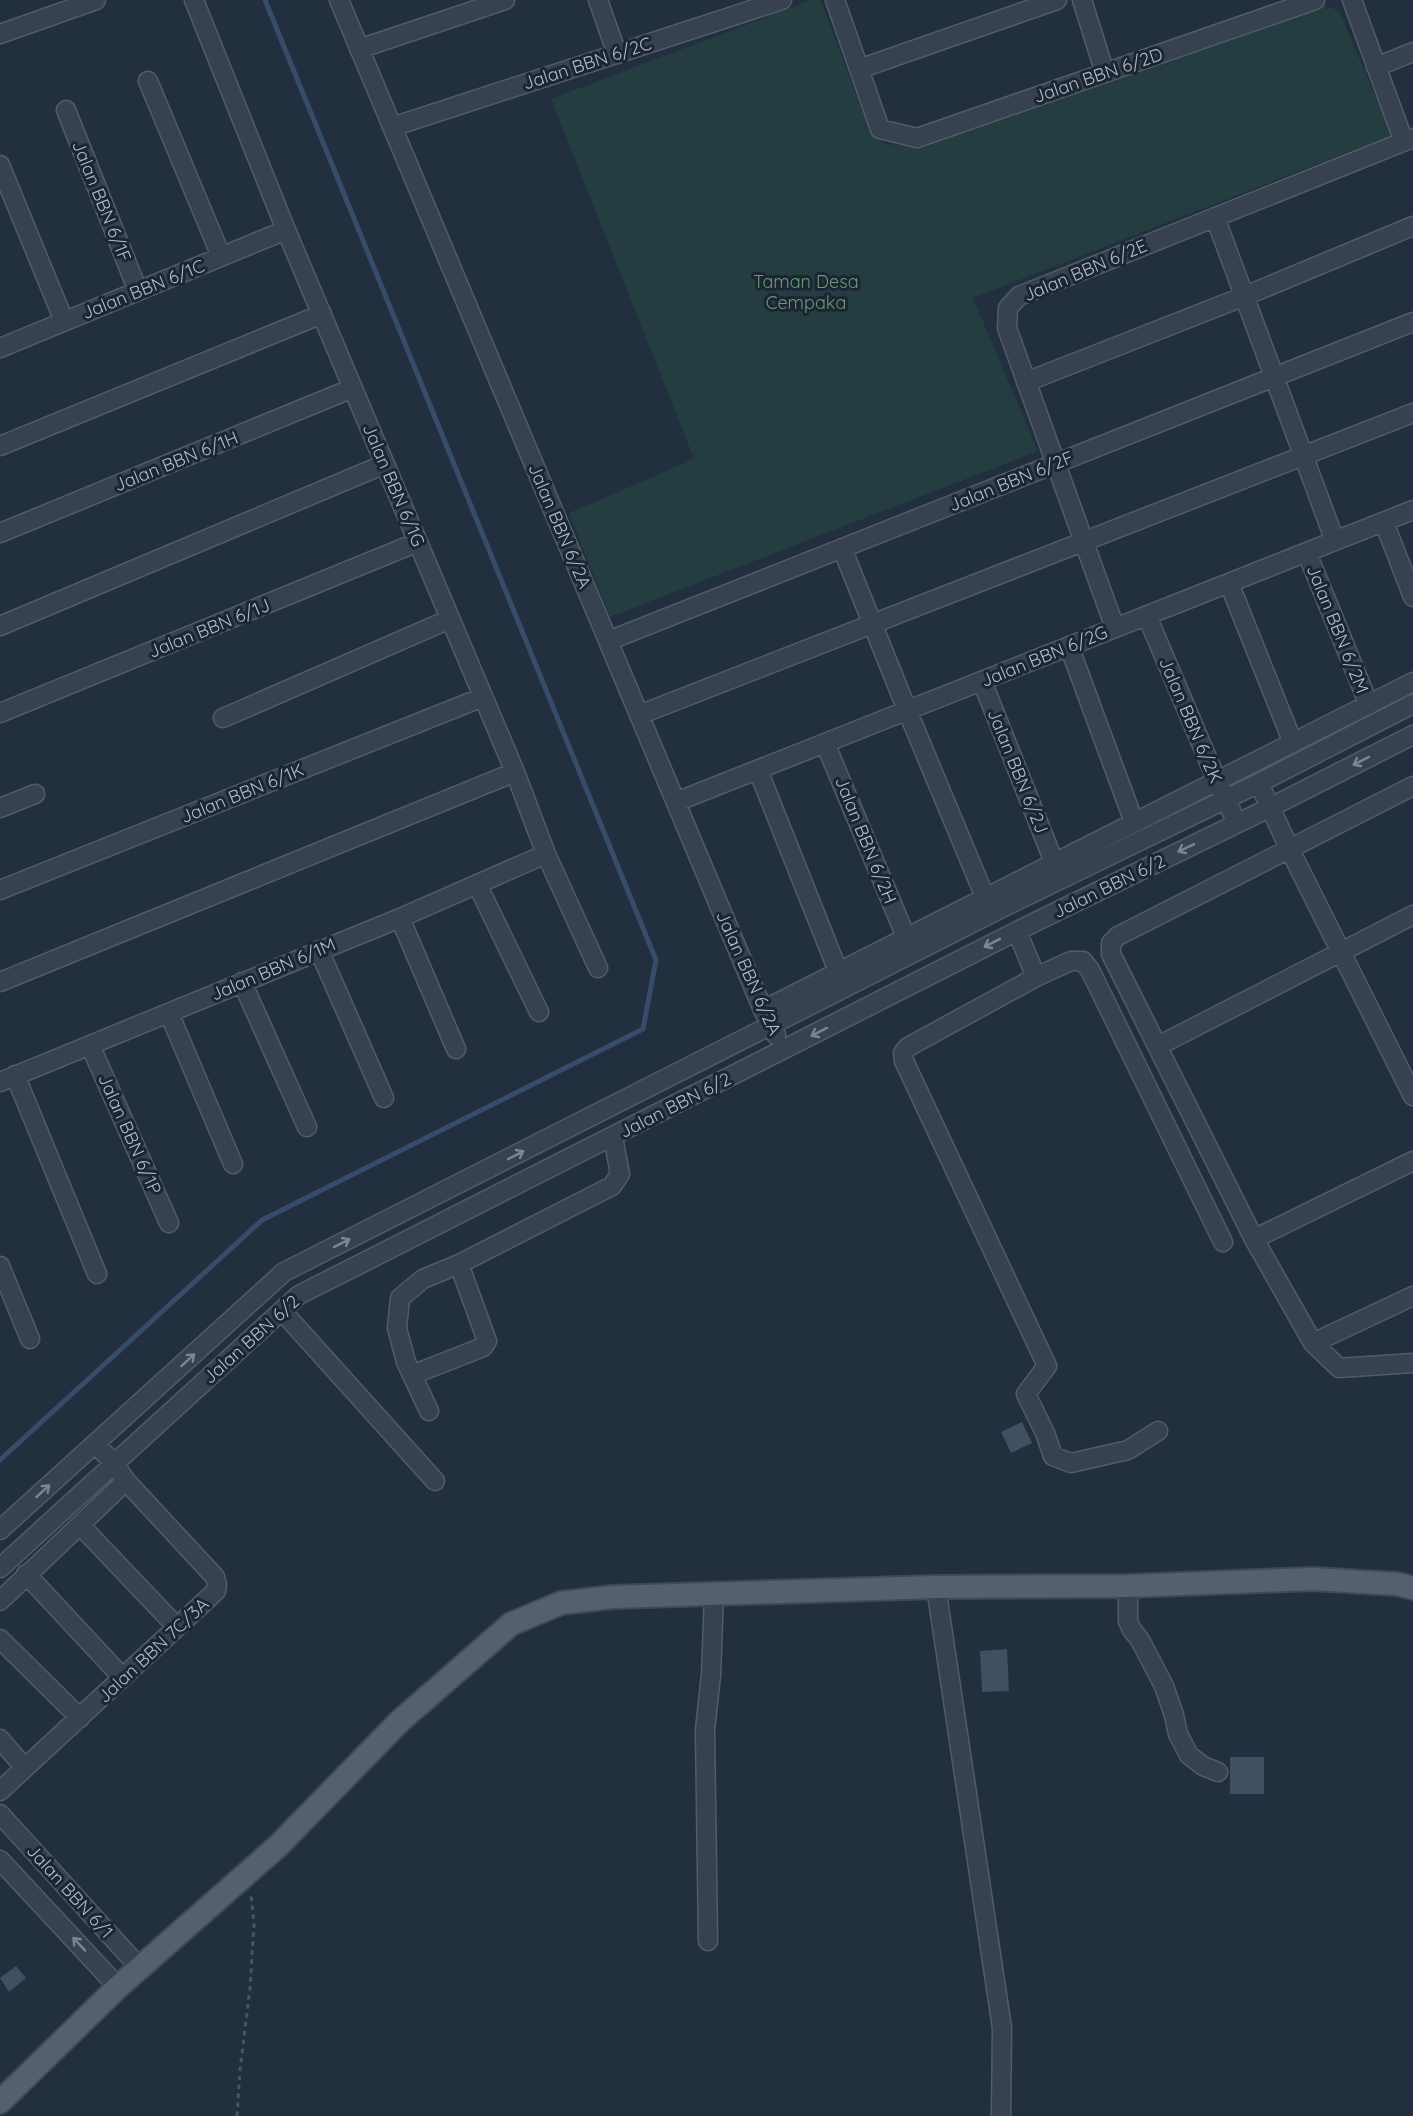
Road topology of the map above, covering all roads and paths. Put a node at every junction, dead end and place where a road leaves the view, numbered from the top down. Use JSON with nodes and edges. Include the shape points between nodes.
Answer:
{"nodes":[{"id":1,"x":96,"y":0,"type":"edge"},
{"id":2,"x":194,"y":0,"type":"edge"},
{"id":3,"x":339,"y":0,"type":"edge"},
{"id":4,"x":505,"y":0,"type":"edge"},
{"id":5,"x":598,"y":0,"type":"edge"},
{"id":6,"x":782,"y":0,"type":"edge"},
{"id":7,"x":834,"y":0,"type":"edge"},
{"id":8,"x":1057,"y":0,"type":"edge"},
{"id":9,"x":1082,"y":0,"type":"edge"},
{"id":10,"x":1315,"y":0,"type":"edge"},
{"id":11,"x":1352,"y":0,"type":"edge"},
{"id":12,"x":0,"y":34,"type":"edge"},
{"id":13,"x":359,"y":49,"type":"junction"},
{"id":14,"x":1413,"y":52,"type":"edge"},
{"id":15,"x":617,"y":54,"type":"junction"},
{"id":16,"x":1376,"y":67,"type":"junction"},
{"id":17,"x":859,"y":69,"type":"junction"},
{"id":18,"x":1105,"y":73,"type":"junction"},
{"id":19,"x":148,"y":81,"type":"dead end"},
{"id":20,"x":66,"y":110,"type":"dead end"},
{"id":21,"x":392,"y":127,"type":"junction"},
{"id":22,"x":1408,"y":140,"type":"edge"},
{"id":23,"x":0,"y":165,"type":"edge"},
{"id":24,"x":1215,"y":218,"type":"junction"},
{"id":25,"x":1413,"y":226,"type":"edge"},
{"id":26,"x":286,"y":230,"type":"junction"},
{"id":27,"x":221,"y":256,"type":"junction"},
{"id":28,"x":138,"y":291,"type":"junction"},
{"id":29,"x":1245,"y":296,"type":"junction"},
{"id":30,"x":322,"y":314,"type":"junction"},
{"id":31,"x":64,"y":321,"type":"junction"},
{"id":32,"x":1413,"y":322,"type":"edge"},
{"id":33,"x":0,"y":348,"type":"edge"},
{"id":34,"x":1275,"y":376,"type":"junction"},
{"id":35,"x":1026,"y":382,"type":"junction"},
{"id":36,"x":353,"y":388,"type":"junction"},
{"id":37,"x":1413,"y":413,"type":"edge"},
{"id":38,"x":0,"y":446,"type":"edge"},
{"id":39,"x":1304,"y":455,"type":"junction"},
{"id":40,"x":1056,"y":463,"type":"junction"},
{"id":41,"x":385,"y":464,"type":"junction"},
{"id":42,"x":1413,"y":510,"type":"edge"},
{"id":43,"x":1384,"y":522,"type":"junction"},
{"id":44,"x":0,"y":533,"type":"edge"},
{"id":45,"x":1083,"y":541,"type":"junction"},
{"id":46,"x":1335,"y":541,"type":"junction"},
{"id":47,"x":418,"y":542,"type":"junction"},
{"id":48,"x":842,"y":548,"type":"junction"},
{"id":49,"x":1307,"y":553,"type":"junction"},
{"id":50,"x":1229,"y":583,"type":"junction"},
{"id":51,"x":1413,"y":597,"type":"edge"},
{"id":52,"x":1147,"y":616,"type":"junction"},
{"id":53,"x":450,"y":619,"type":"junction"},
{"id":54,"x":872,"y":623,"type":"junction"},
{"id":55,"x":0,"y":626,"type":"edge"},
{"id":56,"x":1114,"y":628,"type":"junction"},
{"id":57,"x":608,"y":641,"type":"junction"},
{"id":58,"x":1070,"y":646,"type":"junction"},
{"id":59,"x":982,"y":681,"type":"junction"},
{"id":60,"x":1413,"y":682,"type":"edge"},
{"id":61,"x":483,"y":697,"type":"junction"},
{"id":62,"x":1413,"y":704,"type":"edge"},
{"id":63,"x":1369,"y":705,"type":"junction"},
{"id":64,"x":907,"y":710,"type":"junction"},
{"id":65,"x":0,"y":713,"type":"edge"},
{"id":66,"x":639,"y":715,"type":"junction"},
{"id":67,"x":223,"y":718,"type":"dead end"},
{"id":68,"x":1413,"y":735,"type":"edge"},
{"id":69,"x":825,"y":743,"type":"junction"},
{"id":70,"x":1293,"y":743,"type":"junction"},
{"id":71,"x":758,"y":770,"type":"junction"},
{"id":72,"x":515,"y":772,"type":"junction"},
{"id":73,"x":1216,"y":781,"type":"junction"},
{"id":74,"x":1259,"y":783,"type":"junction"},
{"id":75,"x":1413,"y":786,"type":"edge"},
{"id":76,"x":35,"y":794,"type":"dead end"},
{"id":77,"x":1225,"y":798,"type":"junction"},
{"id":78,"x":676,"y":802,"type":"junction"},
{"id":79,"x":1271,"y":807,"type":"junction"},
{"id":80,"x":0,"y":808,"type":"edge"},
{"id":81,"x":1134,"y":822,"type":"junction"},
{"id":82,"x":1236,"y":823,"type":"junction"},
{"id":83,"x":1289,"y":848,"type":"junction"},
{"id":84,"x":546,"y":854,"type":"junction"},
{"id":85,"x":1054,"y":862,"type":"junction"},
{"id":86,"x":477,"y":884,"type":"junction"},
{"id":87,"x":0,"y":890,"type":"edge"},
{"id":88,"x":985,"y":897,"type":"junction"},
{"id":89,"x":1413,"y":915,"type":"edge"},
{"id":90,"x":400,"y":918,"type":"junction"},
{"id":91,"x":1017,"y":931,"type":"junction"},
{"id":92,"x":906,"y":937,"type":"junction"},
{"id":93,"x":319,"y":950,"type":"junction"},
{"id":94,"x":1341,"y":951,"type":"junction"},
{"id":95,"x":598,"y":968,"type":"dead end"},
{"id":96,"x":838,"y":971,"type":"junction"},
{"id":97,"x":1036,"y":977,"type":"junction"},
{"id":98,"x":0,"y":982,"type":"edge"},
{"id":99,"x":242,"y":982,"type":"junction"},
{"id":100,"x":763,"y":1010,"type":"junction"},
{"id":101,"x":169,"y":1012,"type":"junction"},
{"id":102,"x":539,"y":1012,"type":"dead end"},
{"id":103,"x":772,"y":1026,"type":"junction"},
{"id":104,"x":90,"y":1045,"type":"junction"},
{"id":105,"x":1158,"y":1047,"type":"junction"},
{"id":106,"x":456,"y":1048,"type":"dead end"},
{"id":107,"x":784,"y":1050,"type":"junction"},
{"id":108,"x":7,"y":1078,"type":"edge"},
{"id":109,"x":1413,"y":1096,"type":"edge"},
{"id":110,"x":384,"y":1098,"type":"dead end"},
{"id":111,"x":307,"y":1127,"type":"dead end"},
{"id":112,"x":613,"y":1137,"type":"junction"},
{"id":113,"x":1413,"y":1161,"type":"edge"},
{"id":114,"x":233,"y":1164,"type":"dead end"},
{"id":115,"x":169,"y":1223,"type":"dead end"},
{"id":116,"x":1254,"y":1239,"type":"junction"},
{"id":117,"x":1223,"y":1242,"type":"dead end"},
{"id":118,"x":459,"y":1264,"type":"junction"},
{"id":119,"x":0,"y":1266,"type":"edge"},
{"id":120,"x":97,"y":1274,"type":"dead end"},
{"id":121,"x":1413,"y":1296,"type":"edge"},
{"id":122,"x":282,"y":1311,"type":"junction"},
{"id":123,"x":30,"y":1339,"type":"dead end"},
{"id":124,"x":1313,"y":1343,"type":"junction"},
{"id":125,"x":1413,"y":1351,"type":"edge"},
{"id":126,"x":1413,"y":1362,"type":"edge"},
{"id":127,"x":1384,"y":1364,"type":"junction"},
{"id":128,"x":412,"y":1375,"type":"junction"},
{"id":129,"x":429,"y":1411,"type":"dead end"},
{"id":130,"x":1158,"y":1431,"type":"dead end"},
{"id":131,"x":95,"y":1444,"type":"junction"},
{"id":132,"x":114,"y":1463,"type":"junction"},
{"id":133,"x":126,"y":1480,"type":"junction"},
{"id":134,"x":435,"y":1481,"type":"dead end"},
{"id":135,"x":80,"y":1525,"type":"junction"},
{"id":136,"x":0,"y":1530,"type":"edge"},
{"id":137,"x":0,"y":1568,"type":"edge"},
{"id":138,"x":26,"y":1574,"type":"junction"},
{"id":139,"x":1128,"y":1586,"type":"junction"},
{"id":140,"x":936,"y":1587,"type":"junction"},
{"id":141,"x":1413,"y":1588,"type":"edge"},
{"id":142,"x":714,"y":1594,"type":"junction"},
{"id":143,"x":0,"y":1600,"type":"edge"},
{"id":144,"x":177,"y":1628,"type":"junction"},
{"id":145,"x":0,"y":1639,"type":"edge"},
{"id":146,"x":123,"y":1677,"type":"junction"},
{"id":147,"x":80,"y":1718,"type":"junction"},
{"id":148,"x":0,"y":1739,"type":"edge"},
{"id":149,"x":24,"y":1767,"type":"junction"},
{"id":150,"x":1218,"y":1772,"type":"dead end"},
{"id":151,"x":0,"y":1791,"type":"edge"},
{"id":152,"x":0,"y":1814,"type":"edge"},
{"id":153,"x":19,"y":1835,"type":"junction"},
{"id":154,"x":0,"y":1851,"type":"edge"},
{"id":155,"x":0,"y":1860,"type":"edge"},
{"id":156,"x":243,"y":1877,"type":"junction"},
{"id":157,"x":708,"y":1941,"type":"dead end"},
{"id":158,"x":140,"y":1968,"type":"junction"},
{"id":159,"x":118,"y":1987,"type":"junction"},
{"id":160,"x":0,"y":2102,"type":"edge"},
{"id":161,"x":237,"y":2116,"type":"edge"},
{"id":162,"x":1001,"y":2116,"type":"edge"}],
"edges":[{"from":1,"to":12,"type":"street"},
{"from":2,"to":26,"type":"street","name":"Jalan BBN 6/1G"},
{"from":3,"to":13,"type":"street","name":"Jalan BBN 6/2A"},
{"from":4,"to":13,"type":"street"},
{"from":5,"to":15,"type":"street"},
{"from":6,"to":15,"type":"street","name":"Jalan BBN 6/2C"},
{"from":7,"to":17,"type":"street"},
{"from":8,"to":17,"type":"street"},
{"from":9,"to":18,"type":"street"},
{"from":10,"to":18,"type":"street","name":"Jalan BBN 6/2D"},
{"from":11,"to":16,"type":"street"},
{"from":13,"to":21,"type":"street","name":"Jalan BBN 6/2A"},
{"from":14,"to":16,"type":"street"},
{"from":15,"to":21,"type":"street","name":"Jalan BBN 6/2C"},
{"from":16,"to":22,"type":"street"},
{"from":17,"to":18,"type":"street","name":"Jalan BBN 6/2D","via":[[880,129],[916,138]]},
{"from":19,"to":27,"type":"street"},
{"from":20,"to":28,"type":"street","name":"Jalan BBN 6/1F"},
{"from":21,"to":57,"type":"street","name":"Jalan BBN 6/2A"},
{"from":22,"to":24,"type":"street","name":"Jalan BBN 6/2E"},
{"from":23,"to":31,"type":"street"},
{"from":24,"to":29,"type":"street"},
{"from":24,"to":35,"type":"street","name":"Jalan BBN 6/2E","via":[[1019,296],[1008,308],[1007,328]]},
{"from":25,"to":29,"type":"street"},
{"from":26,"to":27,"type":"street","name":"Jalan BBN 6/1C"},
{"from":26,"to":30,"type":"street","name":"Jalan BBN 6/1G"},
{"from":27,"to":28,"type":"street","name":"Jalan BBN 6/1C"},
{"from":28,"to":31,"type":"street","name":"Jalan BBN 6/1C"},
{"from":29,"to":34,"type":"street"},
{"from":29,"to":35,"type":"street"},
{"from":30,"to":36,"type":"street","name":"Jalan BBN 6/1G"},
{"from":30,"to":38,"type":"street"},
{"from":31,"to":33,"type":"street","name":"Jalan BBN 6/1C"},
{"from":32,"to":34,"type":"street","name":"Jalan BBN 6/2F"},
{"from":34,"to":39,"type":"street"},
{"from":34,"to":40,"type":"street","name":"Jalan BBN 6/2F"},
{"from":35,"to":40,"type":"street","name":"Jalan BBN 6/2E"},
{"from":36,"to":41,"type":"street","name":"Jalan BBN 6/1G"},
{"from":36,"to":44,"type":"street","name":"Jalan BBN 6/1H"},
{"from":37,"to":39,"type":"street"},
{"from":39,"to":45,"type":"street"},
{"from":39,"to":46,"type":"street"},
{"from":40,"to":45,"type":"street","name":"Jalan BBN 6/2E"},
{"from":40,"to":48,"type":"street","name":"Jalan BBN 6/2F"},
{"from":41,"to":47,"type":"street","name":"Jalan BBN 6/1G"},
{"from":41,"to":55,"type":"street"},
{"from":42,"to":43,"type":"street","name":"Jalan BBN 6/2G"},
{"from":43,"to":46,"type":"street","name":"Jalan BBN 6/2G"},
{"from":43,"to":51,"type":"street"},
{"from":45,"to":54,"type":"street"},
{"from":45,"to":56,"type":"street","name":"Jalan BBN 6/2E"},
{"from":46,"to":49,"type":"street","name":"Jalan BBN 6/2G"},
{"from":47,"to":53,"type":"street","name":"Jalan BBN 6/1G"},
{"from":47,"to":65,"type":"street","name":"Jalan BBN 6/1J"},
{"from":48,"to":54,"type":"street"},
{"from":48,"to":57,"type":"street","name":"Jalan BBN 6/2F"},
{"from":49,"to":50,"type":"street","name":"Jalan BBN 6/2G"},
{"from":49,"to":63,"type":"street","name":"Jalan BBN 6/2M"},
{"from":50,"to":52,"type":"street","name":"Jalan BBN 6/2G"},
{"from":50,"to":70,"type":"street"},
{"from":52,"to":56,"type":"street","name":"Jalan BBN 6/2G"},
{"from":52,"to":73,"type":"street","name":"Jalan BBN 6/2K"},
{"from":53,"to":61,"type":"street","name":"Jalan BBN 6/1G"},
{"from":53,"to":67,"type":"street"},
{"from":54,"to":64,"type":"street"},
{"from":54,"to":66,"type":"street"},
{"from":56,"to":58,"type":"street","name":"Jalan BBN 6/2G"},
{"from":57,"to":66,"type":"street","name":"Jalan BBN 6/2A"},
{"from":58,"to":59,"type":"street","name":"Jalan BBN 6/2G"},
{"from":58,"to":81,"type":"street"},
{"from":59,"to":64,"type":"street","name":"Jalan BBN 6/2G"},
{"from":59,"to":85,"type":"street","name":"Jalan BBN 6/2J"},
{"from":60,"to":63,"type":"street"},
{"from":61,"to":72,"type":"street","name":"Jalan BBN 6/1G"},
{"from":61,"to":87,"type":"street","name":"Jalan BBN 6/1K"},
{"from":62,"to":74,"type":"street","name":"Jalan BBN 6/2"},
{"from":63,"to":70,"type":"street"},
{"from":64,"to":69,"type":"street","name":"Jalan BBN 6/2G"},
{"from":64,"to":88,"type":"street"},
{"from":66,"to":78,"type":"street","name":"Jalan BBN 6/2A"},
{"from":68,"to":79,"type":"street","name":"Jalan BBN 6/2","one_way":true},
{"from":69,"to":71,"type":"street","name":"Jalan BBN 6/2G"},
{"from":69,"to":92,"type":"street","name":"Jalan BBN 6/2H"},
{"from":70,"to":73,"type":"street"},
{"from":71,"to":78,"type":"street","name":"Jalan BBN 6/2G"},
{"from":71,"to":96,"type":"street"},
{"from":72,"to":84,"type":"street","name":"Jalan BBN 6/1G"},
{"from":72,"to":98,"type":"street"},
{"from":73,"to":77,"type":"street","name":"Jalan BBN 6/2K"},
{"from":73,"to":81,"type":"street"},
{"from":74,"to":77,"type":"street","name":"Jalan BBN 6/2"},
{"from":74,"to":79,"type":"street"},
{"from":75,"to":83,"type":"street"},
{"from":76,"to":80,"type":"street"},
{"from":77,"to":82,"type":"street","name":"Jalan BBN 6/2K"},
{"from":77,"to":103,"type":"street","name":"Jalan BBN 6/2"},
{"from":78,"to":100,"type":"street","name":"Jalan BBN 6/2A"},
{"from":79,"to":82,"type":"street","name":"Jalan BBN 6/2"},
{"from":79,"to":83,"type":"street"},
{"from":81,"to":85,"type":"street"},
{"from":82,"to":91,"type":"street","name":"Jalan BBN 6/2","one_way":true},
{"from":83,"to":94,"type":"street"},
{"from":83,"to":105,"type":"street","via":[[1111,943],[1111,954]]},
{"from":84,"to":86,"type":"street","name":"Jalan BBN 6/1M"},
{"from":84,"to":95,"type":"street","name":"Jalan BBN 6/1G"},
{"from":85,"to":88,"type":"street"},
{"from":86,"to":90,"type":"street","name":"Jalan BBN 6/1M"},
{"from":86,"to":102,"type":"street"},
{"from":88,"to":92,"type":"street"},
{"from":89,"to":94,"type":"street"},
{"from":90,"to":93,"type":"street","name":"Jalan BBN 6/1M"},
{"from":90,"to":106,"type":"street"},
{"from":91,"to":97,"type":"street"},
{"from":91,"to":107,"type":"street","name":"Jalan BBN 6/2","one_way":true},
{"from":92,"to":96,"type":"street"},
{"from":93,"to":99,"type":"street","name":"Jalan BBN 6/1M"},
{"from":93,"to":110,"type":"street"},
{"from":94,"to":105,"type":"street"},
{"from":94,"to":109,"type":"street"},
{"from":96,"to":100,"type":"street"},
{"from":97,"to":117,"type":"street","via":[[1071,961],[1083,961],[1090,970]]},
{"from":97,"to":130,"type":"street","via":[[908,1047],[903,1053],[904,1061],[1047,1366],[1026,1394],[1053,1456],[1071,1463],[1128,1449]]},
{"from":99,"to":101,"type":"street","name":"Jalan BBN 6/1M"},
{"from":99,"to":111,"type":"street"},
{"from":100,"to":103,"type":"street","name":"Jalan BBN 6/2A"},
{"from":101,"to":104,"type":"street","name":"Jalan BBN 6/1M"},
{"from":101,"to":114,"type":"street"},
{"from":103,"to":107,"type":"street","name":"Jalan BBN 6/2A"},
{"from":131,"to":103,"type":"street","name":"Jalan BBN 6/2","one_way":true,"via":[[284,1272]]},
{"from":104,"to":108,"type":"street","name":"Jalan BBN 6/1M"},
{"from":104,"to":115,"type":"street","name":"Jalan BBN 6/1P"},
{"from":105,"to":116,"type":"street"},
{"from":107,"to":112,"type":"street","name":"Jalan BBN 6/2"},
{"from":108,"to":120,"type":"street"},
{"from":112,"to":118,"type":"street","via":[[620,1174],[612,1186]]},
{"from":112,"to":122,"type":"street","name":"Jalan BBN 6/2","via":[[299,1295]]},
{"from":113,"to":116,"type":"street"},
{"from":116,"to":124,"type":"street"},
{"from":118,"to":128,"type":"street","via":[[423,1279],[400,1298],[397,1328]]},
{"from":118,"to":128,"type":"street","via":[[487,1341],[473,1352]]},
{"from":119,"to":123,"type":"street"},
{"from":121,"to":124,"type":"street"},
{"from":122,"to":132,"type":"street","name":"Jalan BBN 6/2"},
{"from":122,"to":134,"type":"street"},
{"from":124,"to":127,"type":"street","via":[[1339,1368]]},
{"from":125,"to":127,"type":"street"},
{"from":126,"to":127,"type":"street"},
{"from":128,"to":129,"type":"street"},
{"from":131,"to":132,"type":"street","name":"Jalan BBN 7C/3A"},
{"from":136,"to":131,"type":"street","name":"Jalan BBN 6/2","one_way":true},
{"from":132,"to":133,"type":"street","name":"Jalan BBN 7C/3A"},
{"from":132,"to":137,"type":"street","name":"Jalan BBN 6/2"},
{"from":133,"to":135,"type":"street"},
{"from":133,"to":144,"type":"street","name":"Jalan BBN 7C/3A","via":[[215,1577],[216,1591]]},
{"from":135,"to":138,"type":"street"},
{"from":135,"to":144,"type":"street"},
{"from":138,"to":143,"type":"street"},
{"from":138,"to":146,"type":"street"},
{"from":139,"to":140,"type":"main road"},
{"from":139,"to":141,"type":"main road","via":[[1313,1579]]},
{"from":139,"to":150,"type":"street","via":[[1128,1621],[1164,1686],[1178,1734],[1189,1755]]},
{"from":140,"to":142,"type":"main road"},
{"from":140,"to":162,"type":"street","via":[[1002,2028]]},
{"from":142,"to":156,"type":"main road","via":[[561,1603],[511,1624],[400,1721]]},
{"from":142,"to":157,"type":"street","via":[[705,1730]]},
{"from":144,"to":146,"type":"street","name":"Jalan BBN 7C/3A"},
{"from":145,"to":147,"type":"street"},
{"from":146,"to":147,"type":"street","name":"Jalan BBN 7C/3A"},
{"from":147,"to":149,"type":"street","name":"Jalan BBN 7C/3A"},
{"from":148,"to":149,"type":"street"},
{"from":149,"to":151,"type":"street","name":"Jalan BBN 7C/3A"},
{"from":152,"to":153,"type":"street","name":"Jalan BBN 6/1"},
{"from":153,"to":154,"type":"street"},
{"from":153,"to":158,"type":"street","name":"Jalan BBN 6/1"},
{"from":159,"to":155,"type":"street","name":"Jalan BBN 6/1","one_way":true},
{"from":156,"to":158,"type":"main road"},
{"from":156,"to":161,"type":"path","via":[[253,1899],[254,1924]]},
{"from":158,"to":159,"type":"main road"},
{"from":159,"to":160,"type":"main road"}]}
